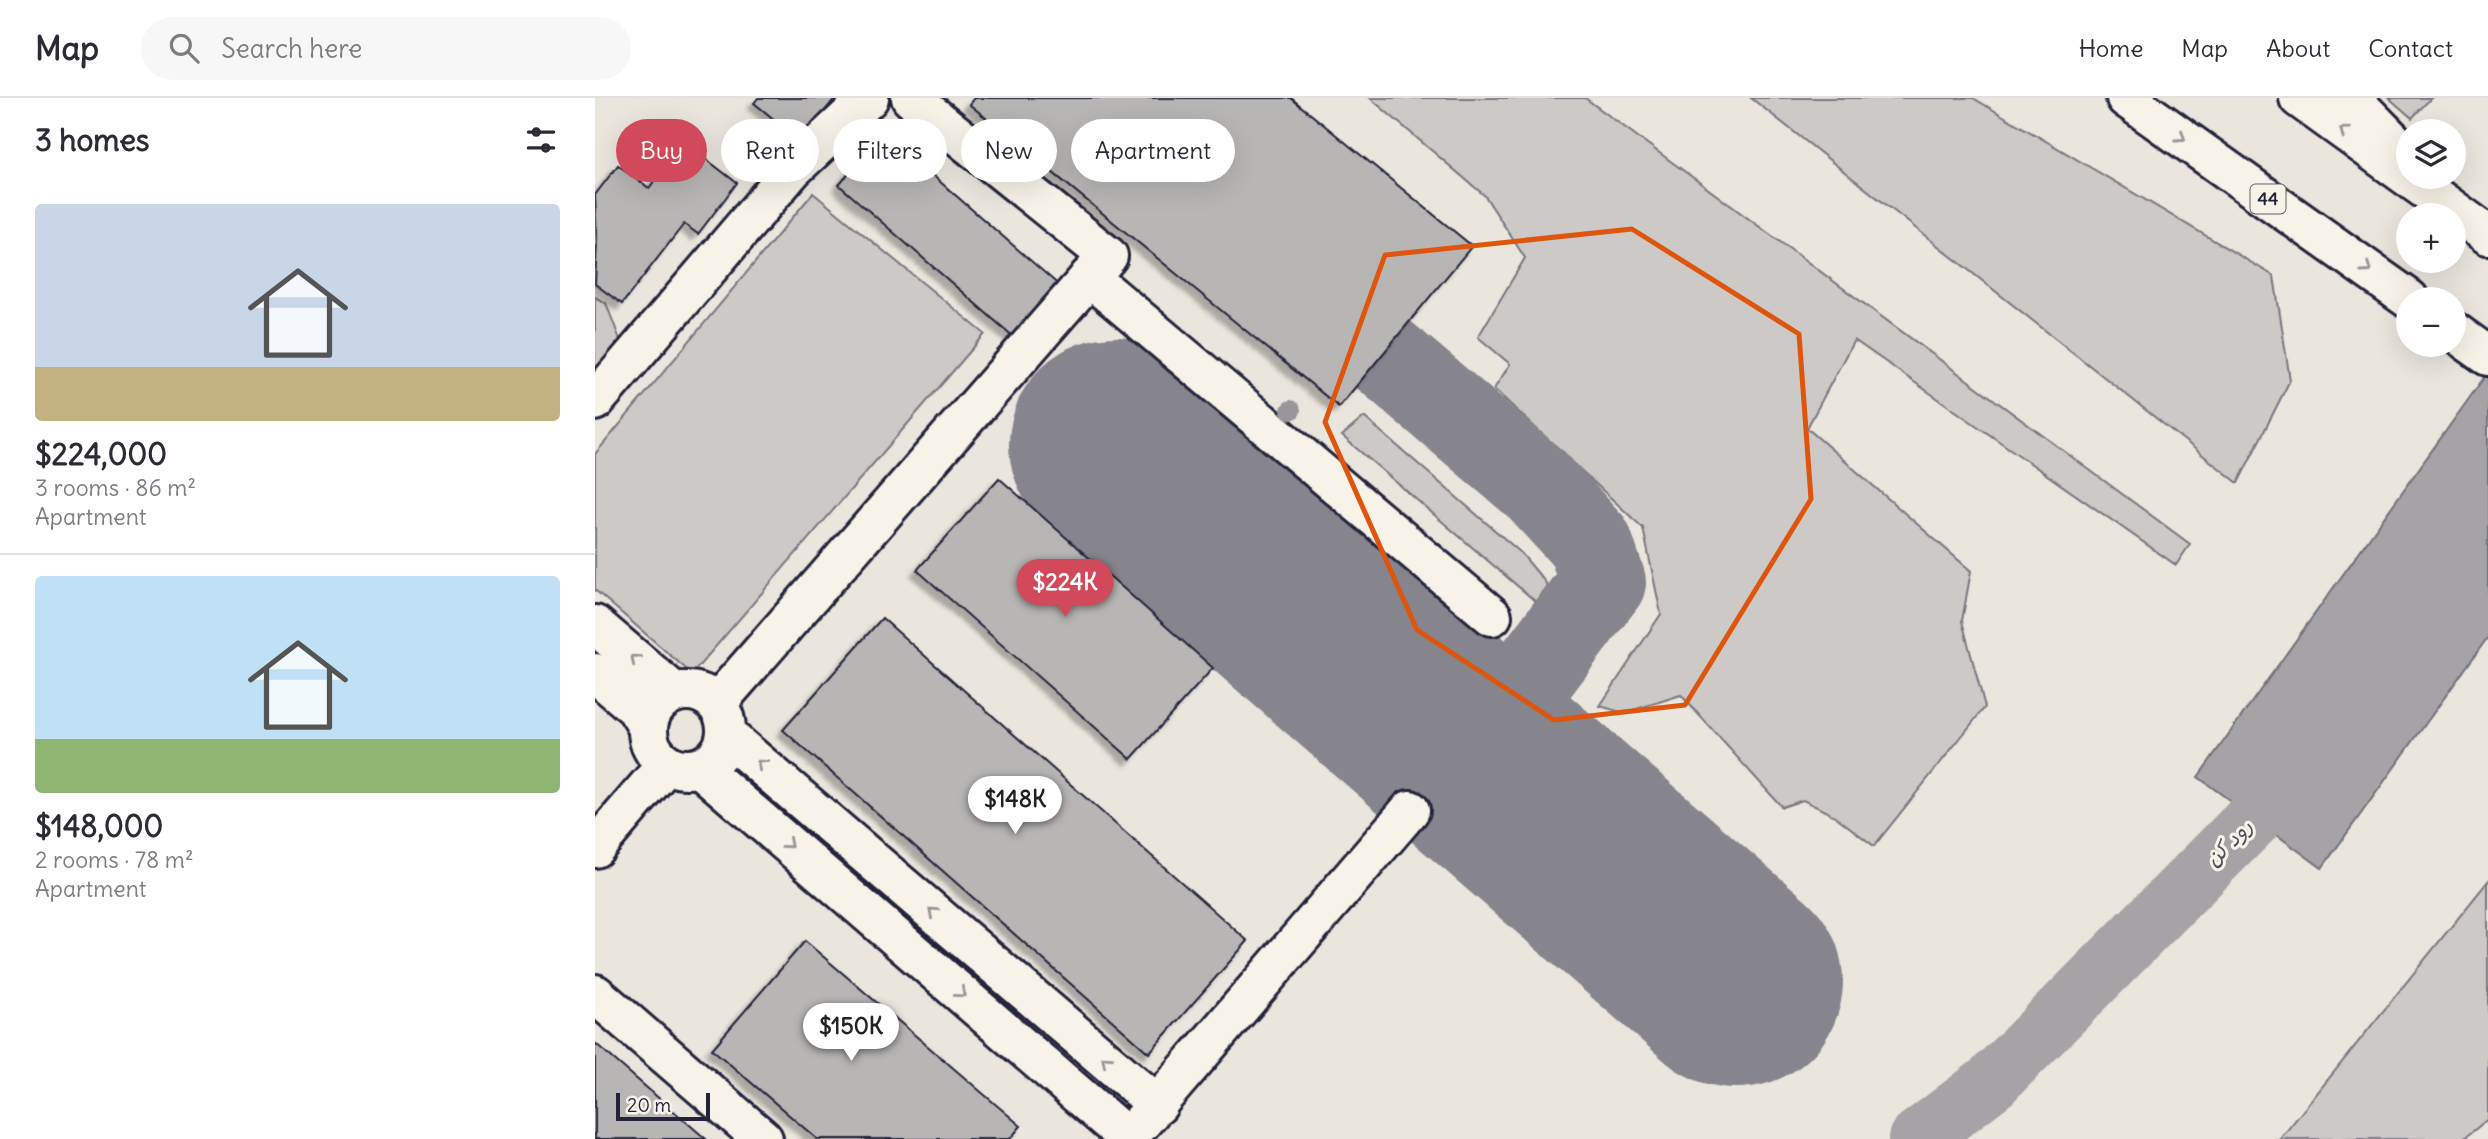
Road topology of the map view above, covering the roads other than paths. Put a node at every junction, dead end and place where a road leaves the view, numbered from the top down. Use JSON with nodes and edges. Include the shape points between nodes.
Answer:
{"nodes":[{"id":1,"x":869,"y":98,"type":"edge"},
{"id":2,"x":911,"y":98,"type":"edge"},
{"id":3,"x":2126,"y":98,"type":"edge"},
{"id":4,"x":2299,"y":98,"type":"edge"},
{"id":5,"x":2351,"y":98,"type":"edge"},
{"id":6,"x":2396,"y":144,"type":"edge"},
{"id":7,"x":2440,"y":189,"type":"edge"},
{"id":8,"x":2484,"y":232,"type":"edge"},
{"id":9,"x":1090,"y":277,"type":"junction"},
{"id":10,"x":2396,"y":290,"type":"edge"},
{"id":11,"x":2466,"y":340,"type":"edge"},
{"id":12,"x":2488,"y":356,"type":"edge"},
{"id":13,"x":595,"y":401,"type":"edge"},
{"id":14,"x":1492,"y":616,"type":"dead end"},
{"id":15,"x":595,"y":625,"type":"edge"},
{"id":16,"x":595,"y":673,"type":"edge"},
{"id":17,"x":675,"y":693,"type":"junction"},
{"id":18,"x":721,"y":719,"type":"junction"},
{"id":19,"x":647,"y":726,"type":"junction"},
{"id":20,"x":683,"y":766,"type":"junction"},
{"id":21,"x":1410,"y":810,"type":"dead end"},
{"id":22,"x":595,"y":848,"type":"edge"},
{"id":23,"x":595,"y":994,"type":"edge"},
{"id":24,"x":1158,"y":1105,"type":"junction"},
{"id":25,"x":1128,"y":1138,"type":"edge"},
{"id":26,"x":764,"y":1139,"type":"edge"}],
"edges":[{"from":1,"to":13,"type":"main road","via":[[793,169]]},
{"from":2,"to":9,"type":"main road","via":[[1108,256]]},
{"from":3,"to":10,"type":"main road","number":"44","one_way":true},
{"from":8,"to":4,"type":"main road","one_way":true},
{"from":5,"to":6,"type":"main road"},
{"from":7,"to":8,"type":"main road"},
{"from":9,"to":14,"type":"main road"},
{"from":9,"to":18,"type":"main road"},
{"from":11,"to":12,"type":"main road"},
{"from":17,"to":15,"type":"main road","one_way":true},
{"from":16,"to":19,"type":"main road","via":[[636,708]]},
{"from":17,"to":18,"type":"main road","via":[[697,692]]},
{"from":17,"to":19,"type":"main road","via":[[656,705]]},
{"from":18,"to":20,"type":"main road","via":[[718,756]]},
{"from":24,"to":18,"type":"main road","one_way":true},
{"from":19,"to":20,"type":"main road","via":[[651,748]]},
{"from":20,"to":22,"type":"main road"},
{"from":20,"to":25,"type":"main road","one_way":true},
{"from":21,"to":24,"type":"main road"},
{"from":23,"to":26,"type":"main road"},
{"from":24,"to":25,"type":"main road"}]}
